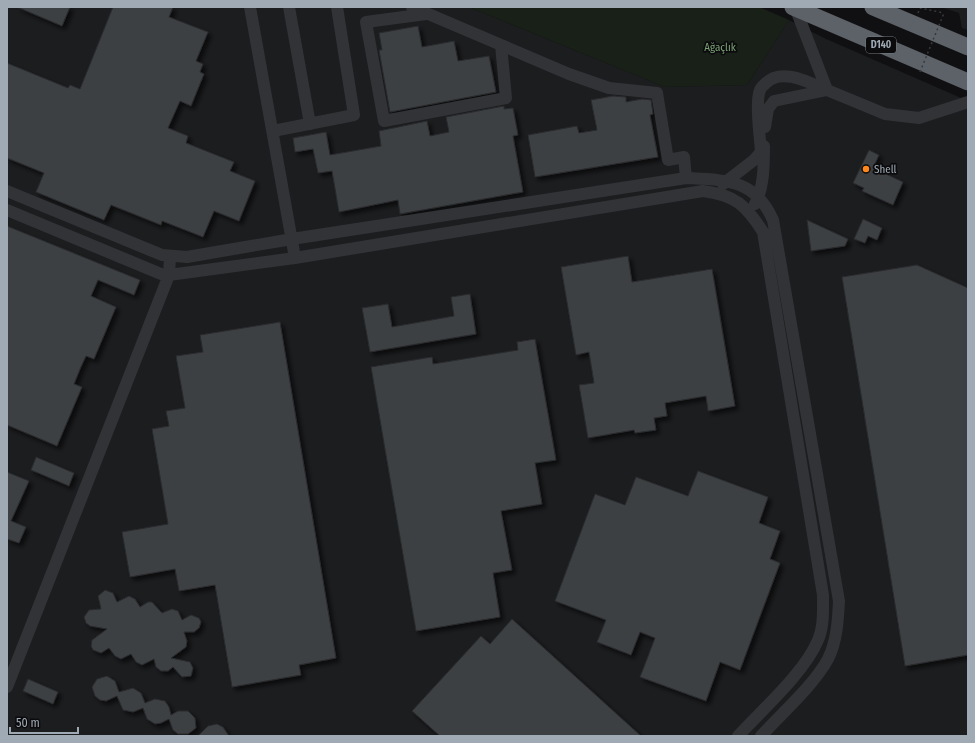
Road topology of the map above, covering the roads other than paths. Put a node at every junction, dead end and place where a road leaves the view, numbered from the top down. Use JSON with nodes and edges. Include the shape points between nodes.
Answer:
{"nodes":[{"id":1,"x":250,"y":7,"type":"edge"},
{"id":2,"x":289,"y":7,"type":"edge"},
{"id":3,"x":337,"y":7,"type":"edge"},
{"id":4,"x":412,"y":7,"type":"edge"},
{"id":5,"x":794,"y":7,"type":"edge"},
{"id":6,"x":880,"y":9,"type":"edge"},
{"id":7,"x":427,"y":14,"type":"junction"},
{"id":8,"x":501,"y":45,"type":"junction"},
{"id":9,"x":968,"y":47,"type":"edge"},
{"id":10,"x":968,"y":82,"type":"edge"},
{"id":11,"x":827,"y":90,"type":"junction"},
{"id":12,"x":968,"y":102,"type":"edge"},
{"id":13,"x":310,"y":124,"type":"junction"},
{"id":14,"x":273,"y":131,"type":"junction"},
{"id":15,"x":686,"y":178,"type":"junction"},
{"id":16,"x":727,"y":180,"type":"junction"},
{"id":17,"x":7,"y":191,"type":"edge"},
{"id":18,"x":714,"y":192,"type":"junction"},
{"id":19,"x":758,"y":198,"type":"junction"},
{"id":20,"x":7,"y":210,"type":"edge"},
{"id":21,"x":750,"y":212,"type":"junction"},
{"id":22,"x":292,"y":239,"type":"junction"},
{"id":23,"x":170,"y":257,"type":"junction"},
{"id":24,"x":295,"y":258,"type":"junction"},
{"id":25,"x":169,"y":275,"type":"junction"},
{"id":26,"x":7,"y":654,"type":"edge"},
{"id":27,"x":18,"y":659,"type":"junction"},
{"id":28,"x":7,"y":687,"type":"edge"},
{"id":29,"x":738,"y":736,"type":"edge"},
{"id":30,"x":761,"y":736,"type":"edge"}],
"edges":[{"from":1,"to":14,"type":"street"},
{"from":2,"to":13,"type":"street"},
{"from":3,"to":13,"type":"street","via":[[354,115]]},
{"from":4,"to":7,"type":"street"},
{"from":5,"to":10,"type":"highway","number":"D140"},
{"from":5,"to":11,"type":"street"},
{"from":6,"to":9,"type":"highway"},
{"from":7,"to":8,"type":"street"},
{"from":7,"to":8,"type":"street","via":[[366,22],[384,120],[506,98]]},
{"from":8,"to":15,"type":"street","via":[[609,88],[657,93],[668,160],[684,157]]},
{"from":11,"to":12,"type":"street","via":[[885,114],[919,118]]},
{"from":11,"to":16,"type":"street","via":[[800,79],[783,76],[770,79],[760,89],[761,152]]},
{"from":11,"to":19,"type":"street","via":[[774,101],[768,108]]},
{"from":13,"to":14,"type":"street"},
{"from":14,"to":22,"type":"street"},
{"from":15,"to":16,"type":"street"},
{"from":15,"to":22,"type":"street"},
{"from":16,"to":18,"type":"street"},
{"from":16,"to":19,"type":"street","via":[[747,188]]},
{"from":17,"to":23,"type":"street"},
{"from":18,"to":21,"type":"street","via":[[736,199]]},
{"from":18,"to":24,"type":"street","via":[[703,191]]},
{"from":19,"to":21,"type":"street"},
{"from":19,"to":30,"type":"street","via":[[767,206],[773,220],[839,601],[837,631],[828,658],[811,682]]},
{"from":20,"to":25,"type":"street","via":[[161,274]]},
{"from":21,"to":29,"type":"street","via":[[763,232],[823,595],[823,617],[818,640],[804,664]]},
{"from":22,"to":23,"type":"street","via":[[187,257]]},
{"from":22,"to":24,"type":"street"},
{"from":23,"to":25,"type":"street"},
{"from":24,"to":25,"type":"street"},
{"from":25,"to":27,"type":"street"},
{"from":26,"to":27,"type":"street"},
{"from":27,"to":28,"type":"street"}]}
